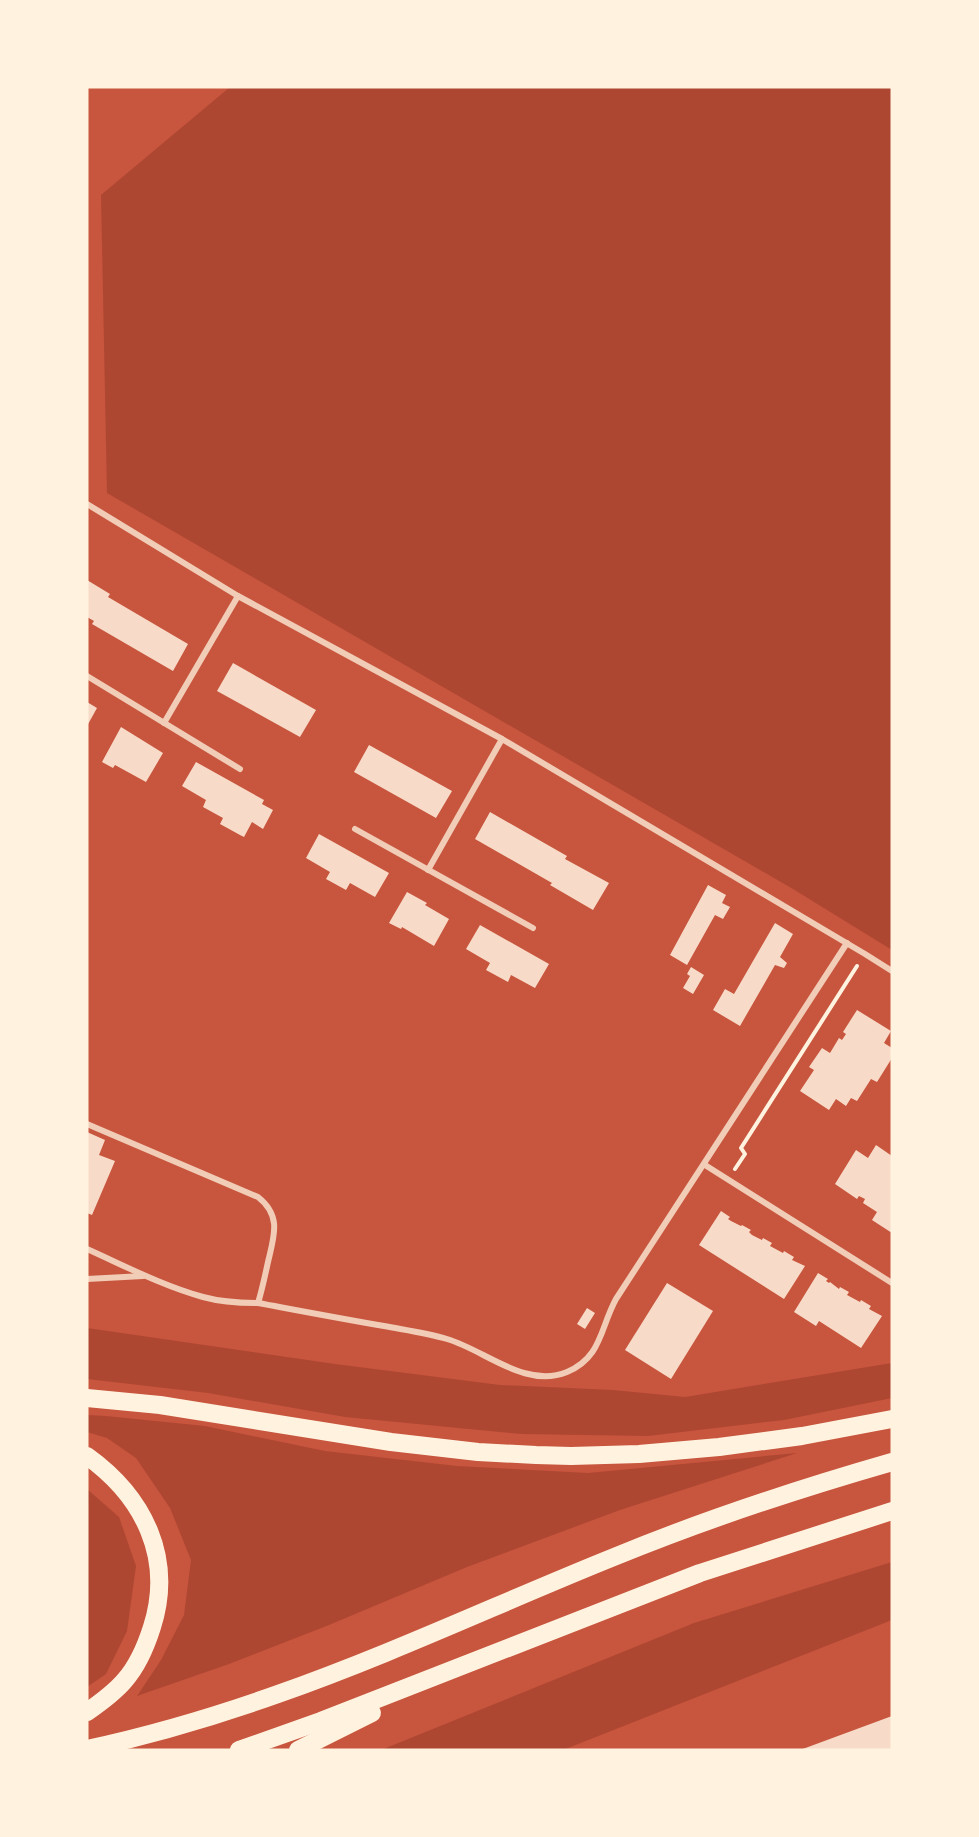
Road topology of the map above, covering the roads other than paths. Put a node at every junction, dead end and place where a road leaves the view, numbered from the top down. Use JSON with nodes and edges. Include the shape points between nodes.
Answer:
{"nodes":[{"id":1,"x":87,"y":504,"type":"edge"},
{"id":2,"x":238,"y":596,"type":"junction"},
{"id":3,"x":87,"y":676,"type":"edge"},
{"id":4,"x":164,"y":723,"type":"junction"},
{"id":5,"x":502,"y":739,"type":"junction"},
{"id":6,"x":240,"y":769,"type":"dead end"},
{"id":7,"x":356,"y":829,"type":"dead end"},
{"id":8,"x":428,"y":870,"type":"junction"},
{"id":9,"x":533,"y":928,"type":"dead end"},
{"id":10,"x":847,"y":943,"type":"junction"},
{"id":11,"x":892,"y":971,"type":"edge"},
{"id":12,"x":87,"y":1124,"type":"edge"},
{"id":13,"x":705,"y":1165,"type":"junction"},
{"id":14,"x":87,"y":1249,"type":"edge"},
{"id":15,"x":147,"y":1276,"type":"junction"},
{"id":16,"x":87,"y":1279,"type":"edge"},
{"id":17,"x":892,"y":1283,"type":"edge"},
{"id":18,"x":258,"y":1304,"type":"junction"},
{"id":19,"x":87,"y":1398,"type":"edge"},
{"id":20,"x":892,"y":1419,"type":"edge"},
{"id":21,"x":87,"y":1456,"type":"edge"},
{"id":22,"x":892,"y":1462,"type":"edge"},
{"id":23,"x":892,"y":1511,"type":"edge"},
{"id":24,"x":464,"y":1665,"type":"junction"},
{"id":25,"x":87,"y":1712,"type":"edge"},
{"id":26,"x":87,"y":1749,"type":"edge"},
{"id":27,"x":239,"y":1750,"type":"edge"},
{"id":28,"x":298,"y":1750,"type":"edge"}],
"edges":[{"from":1,"to":2,"type":"street"},
{"from":2,"to":4,"type":"street"},
{"from":2,"to":5,"type":"street"},
{"from":3,"to":4,"type":"street"},
{"from":4,"to":6,"type":"street"},
{"from":5,"to":8,"type":"street"},
{"from":5,"to":10,"type":"street"},
{"from":7,"to":8,"type":"street"},
{"from":8,"to":9,"type":"street"},
{"from":10,"to":11,"type":"street"},
{"from":10,"to":13,"type":"street"},
{"from":12,"to":18,"type":"street","via":[[265,1203],[275,1234]]},
{"from":13,"to":17,"type":"street"},
{"from":13,"to":18,"type":"street","via":[[616,1299],[592,1354],[564,1373],[523,1373],[448,1339]]},
{"from":14,"to":15,"type":"street"},
{"from":15,"to":16,"type":"street"},
{"from":15,"to":18,"type":"street","via":[[202,1297]]},
{"from":19,"to":20,"type":"highway","via":[[150,1403],[391,1442],[478,1452],[571,1456],[719,1447]]},
{"from":21,"to":25,"type":"highway","via":[[135,1503],[157,1554],[160,1583],[150,1635],[137,1664],[125,1680]]},
{"from":22,"to":26,"type":"highway","via":[[662,1538],[279,1694],[193,1722]]},
{"from":23,"to":24,"type":"highway","via":[[700,1573]]},
{"from":24,"to":27,"type":"highway"},
{"from":24,"to":28,"type":"highway"}]}
